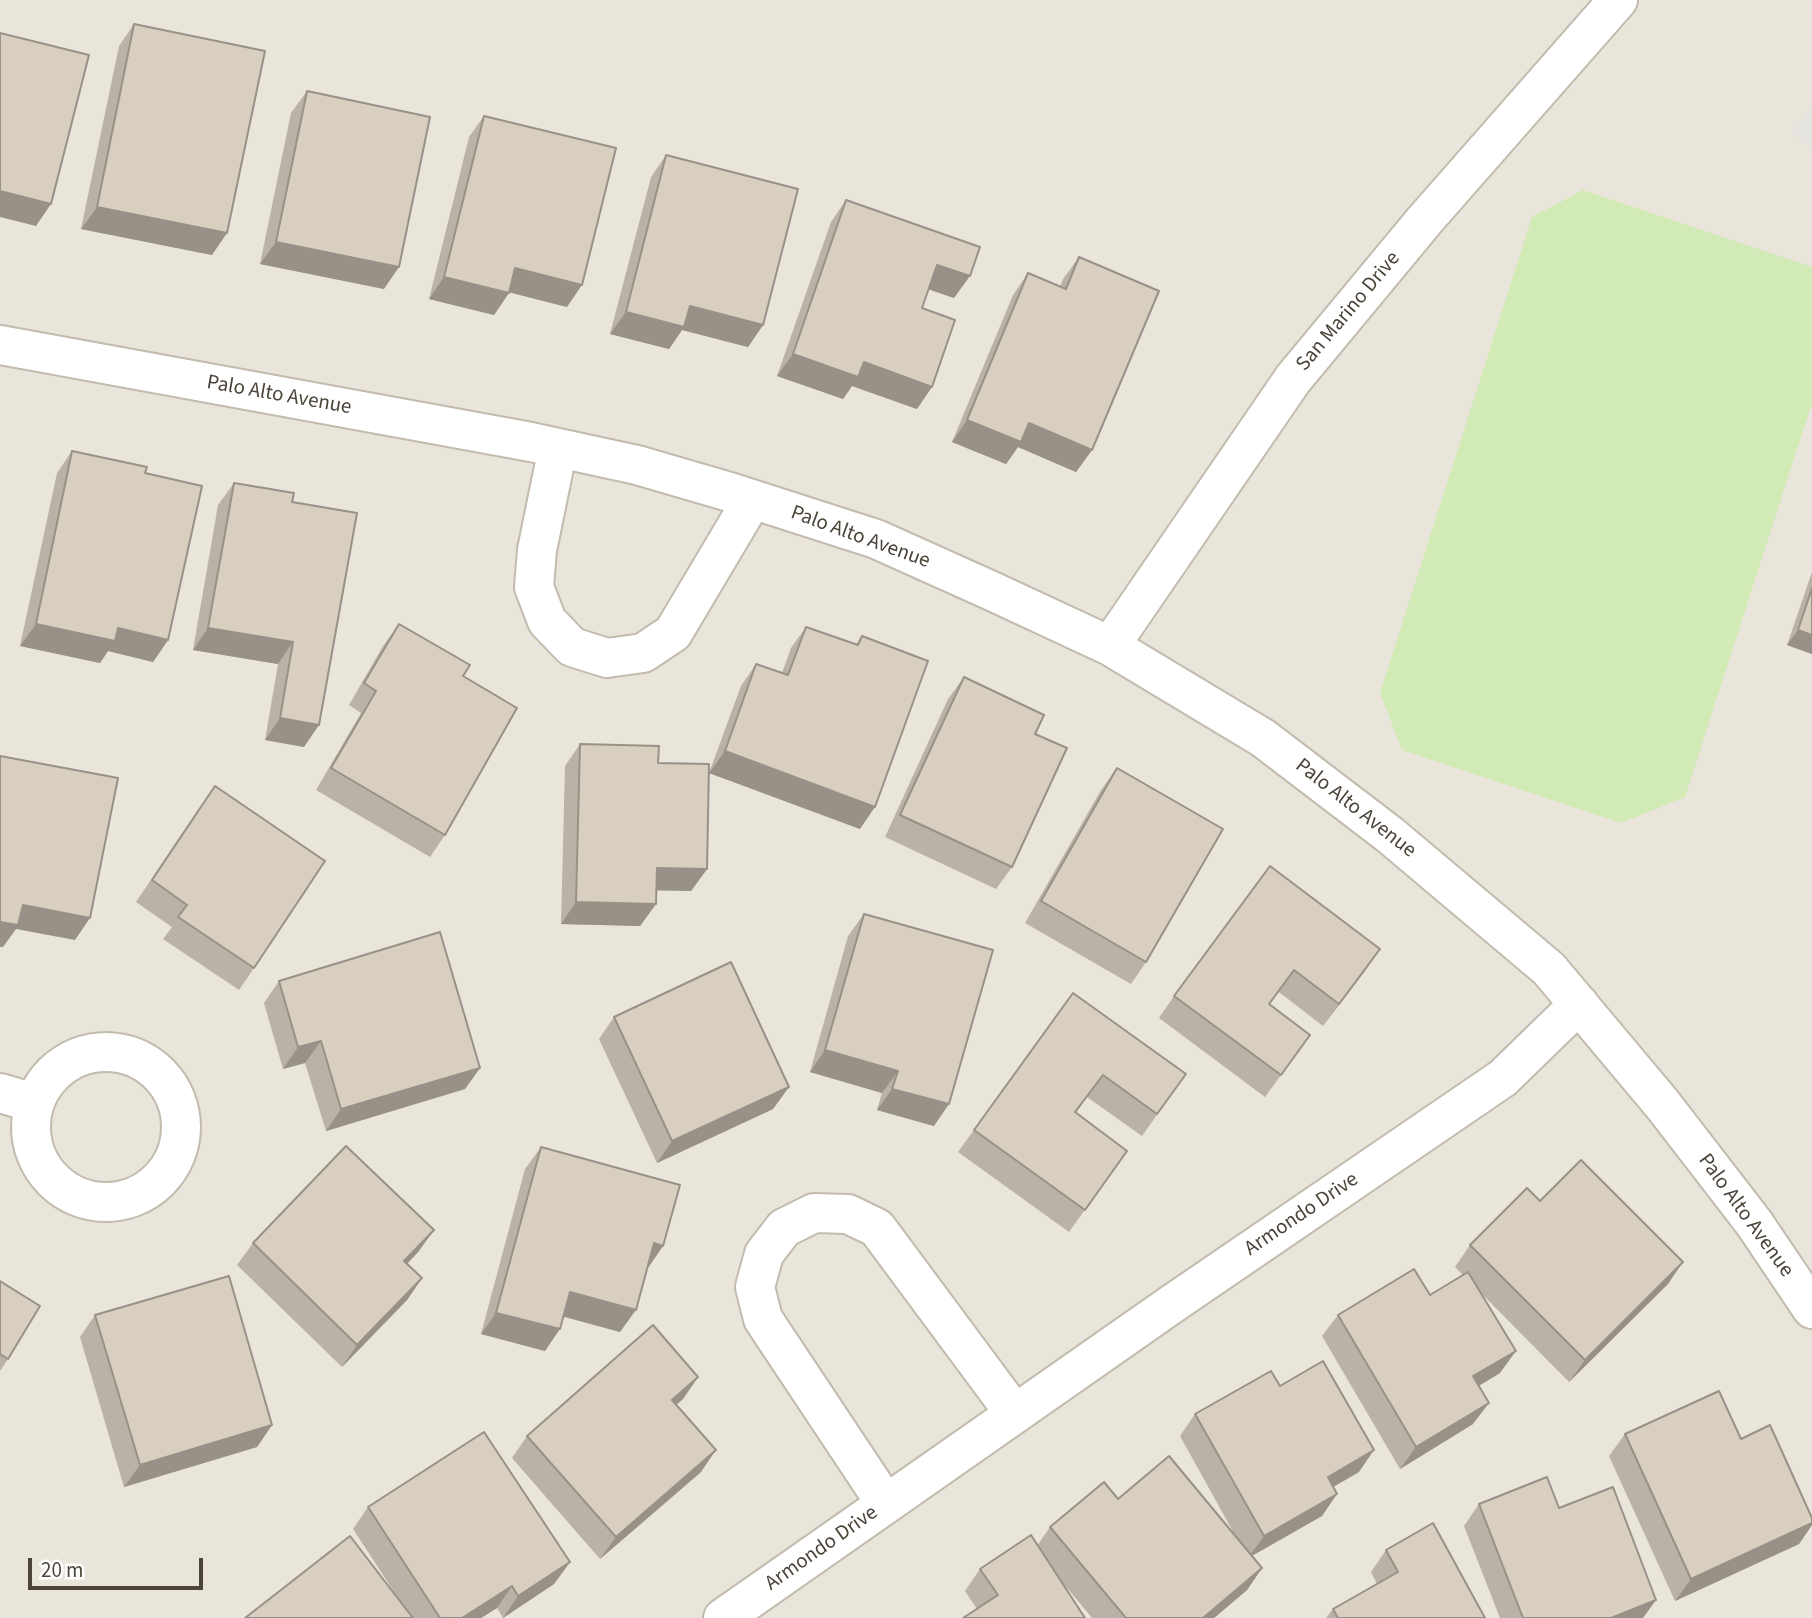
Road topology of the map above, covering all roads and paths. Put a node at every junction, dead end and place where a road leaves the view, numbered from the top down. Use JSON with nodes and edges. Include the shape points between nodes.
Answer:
{"nodes":[{"id":1,"x":1618,"y":0,"type":"edge"},
{"id":2,"x":0,"y":345,"type":"edge"},
{"id":3,"x":558,"y":447,"type":"junction"},
{"id":4,"x":752,"y":500,"type":"junction"},
{"id":5,"x":1110,"y":646,"type":"junction"},
{"id":6,"x":1579,"y":1004,"type":"junction"},
{"id":7,"x":1812,"y":1309,"type":"edge"},
{"id":8,"x":1015,"y":1414,"type":"junction"},
{"id":9,"x":886,"y":1504,"type":"junction"},
{"id":10,"x":723,"y":1618,"type":"edge"}],
"edges":[{"from":1,"to":5,"type":"street","name":"San Marino Drive","via":[[1293,379]]},
{"from":2,"to":3,"type":"street","name":"Palo Alto Avenue"},
{"from":3,"to":4,"type":"street","name":"Palo Alto Avenue"},
{"from":3,"to":4,"type":"street","via":[[534,587],[547,621],[572,646],[607,658],[643,653],[673,633]]},
{"from":4,"to":5,"type":"street","name":"Palo Alto Avenue","via":[[876,539]]},
{"from":5,"to":6,"type":"street","name":"Palo Alto Avenue","via":[[1263,738],[1390,835],[1549,969]]},
{"from":6,"to":7,"type":"street","name":"Palo Alto Avenue","via":[[1754,1223]]},
{"from":6,"to":8,"type":"street","name":"Armondo Drive","via":[[1503,1078]]},
{"from":8,"to":9,"type":"street","name":"Armondo Drive"},
{"from":8,"to":9,"type":"street","name":"Armondo Drive","via":[[877,1228],[848,1213],[814,1213],[785,1228],[764,1254],[755,1287],[763,1319]]},
{"from":9,"to":10,"type":"street","name":"Armondo Drive"}]}
